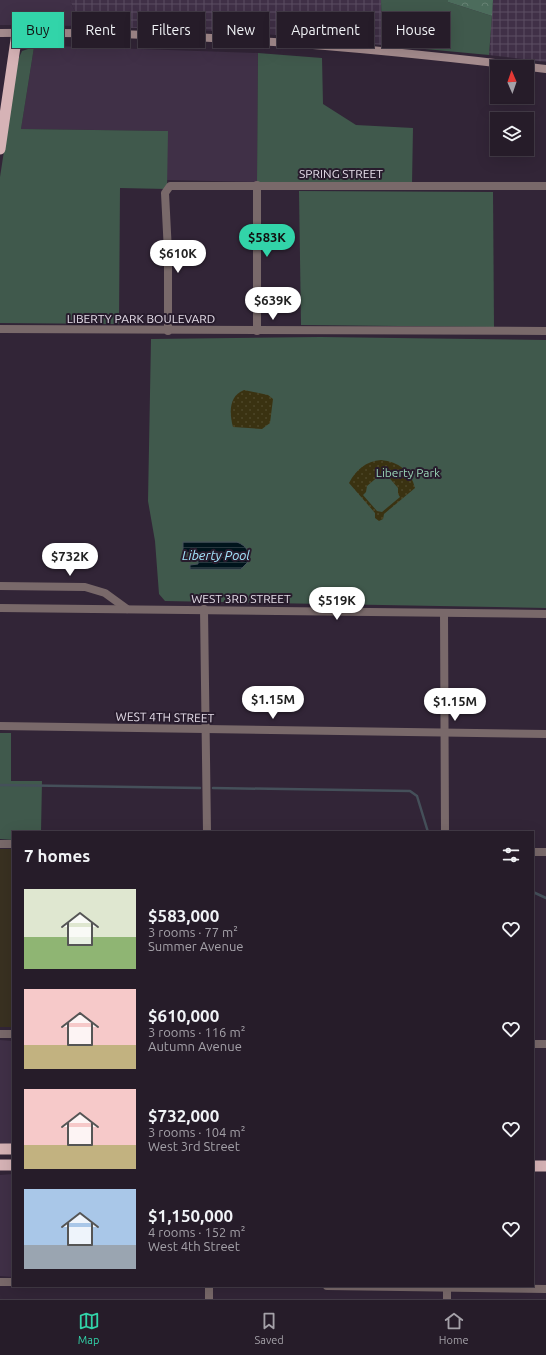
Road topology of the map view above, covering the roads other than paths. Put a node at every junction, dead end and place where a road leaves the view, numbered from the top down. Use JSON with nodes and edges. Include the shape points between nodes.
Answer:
{"nodes":[{"id":1,"x":0,"y":33,"type":"edge"},
{"id":2,"x":12,"y":33,"type":"edge"},
{"id":3,"x":64,"y":34,"type":"edge"},
{"id":4,"x":15,"y":48,"type":"edge"},
{"id":5,"x":546,"y":69,"type":"edge"},
{"id":6,"x":0,"y":149,"type":"edge"},
{"id":7,"x":257,"y":185,"type":"junction"},
{"id":8,"x":546,"y":186,"type":"edge"},
{"id":9,"x":0,"y":329,"type":"edge"},
{"id":10,"x":168,"y":331,"type":"junction"},
{"id":11,"x":257,"y":331,"type":"junction"},
{"id":12,"x":546,"y":331,"type":"edge"},
{"id":13,"x":0,"y":586,"type":"edge"},
{"id":14,"x":0,"y":608,"type":"edge"},
{"id":15,"x":127,"y":609,"type":"junction"},
{"id":16,"x":204,"y":609,"type":"junction"},
{"id":17,"x":444,"y":613,"type":"junction"},
{"id":18,"x":546,"y":614,"type":"edge"},
{"id":19,"x":0,"y":726,"type":"edge"},
{"id":20,"x":206,"y":729,"type":"junction"},
{"id":21,"x":445,"y":733,"type":"junction"},
{"id":22,"x":546,"y":734,"type":"edge"},
{"id":23,"x":207,"y":831,"type":"edge"},
{"id":24,"x":446,"y":831,"type":"edge"},
{"id":25,"x":0,"y":844,"type":"edge"},
{"id":26,"x":12,"y":844,"type":"edge"},
{"id":27,"x":534,"y":852,"type":"edge"},
{"id":28,"x":546,"y":852,"type":"edge"},
{"id":29,"x":0,"y":1034,"type":"edge"},
{"id":30,"x":12,"y":1034,"type":"edge"},
{"id":31,"x":534,"y":1044,"type":"edge"},
{"id":32,"x":546,"y":1044,"type":"edge"},
{"id":33,"x":0,"y":1149,"type":"edge"},
{"id":34,"x":12,"y":1149,"type":"edge"},
{"id":35,"x":0,"y":1165,"type":"edge"},
{"id":36,"x":12,"y":1166,"type":"edge"},
{"id":37,"x":534,"y":1166,"type":"edge"},
{"id":38,"x":546,"y":1166,"type":"edge"},
{"id":39,"x":0,"y":1282,"type":"edge"},
{"id":40,"x":12,"y":1282,"type":"edge"},
{"id":41,"x":209,"y":1287,"type":"edge"},
{"id":42,"x":447,"y":1287,"type":"edge"},
{"id":43,"x":546,"y":1289,"type":"edge"},
{"id":44,"x":209,"y":1299,"type":"edge"},
{"id":45,"x":447,"y":1299,"type":"edge"}],
"edges":[{"from":1,"to":2,"type":"main road"},
{"from":3,"to":5,"type":"main road","via":[[221,39],[467,59]]},
{"from":4,"to":6,"type":"highway"},
{"from":7,"to":8,"type":"street","name":"SPRING STREET"},
{"from":7,"to":10,"type":"street","name":"SPRING STREET","via":[[170,186],[165,194]]},
{"from":7,"to":11,"type":"street"},
{"from":9,"to":10,"type":"street","name":"LIBERTY PARK BOULEVARD"},
{"from":10,"to":11,"type":"street","name":"LIBERTY PARK BOULEVARD"},
{"from":11,"to":12,"type":"street","name":"LIBERTY PARK BOULEVARD"},
{"from":13,"to":15,"type":"street","via":[[85,587],[105,593]]},
{"from":14,"to":15,"type":"street","name":"WEST 3RD STREET"},
{"from":15,"to":16,"type":"street","name":"WEST 3RD STREET"},
{"from":16,"to":17,"type":"street","name":"WEST 3RD STREET"},
{"from":16,"to":20,"type":"street"},
{"from":17,"to":18,"type":"street","name":"WEST 3RD STREET"},
{"from":17,"to":21,"type":"street"},
{"from":19,"to":20,"type":"street","name":"WEST 4TH STREET"},
{"from":20,"to":21,"type":"street","name":"WEST 4TH STREET"},
{"from":20,"to":23,"type":"street"},
{"from":21,"to":22,"type":"street","name":"WEST 4TH STREET"},
{"from":21,"to":24,"type":"street"},
{"from":25,"to":26,"type":"street"},
{"from":27,"to":28,"type":"street"},
{"from":29,"to":30,"type":"street"},
{"from":31,"to":32,"type":"street"},
{"from":33,"to":34,"type":"highway"},
{"from":35,"to":36,"type":"highway"},
{"from":37,"to":38,"type":"highway"},
{"from":39,"to":40,"type":"street"},
{"from":41,"to":44,"type":"street"},
{"from":42,"to":43,"type":"street"},
{"from":42,"to":45,"type":"street"}]}
